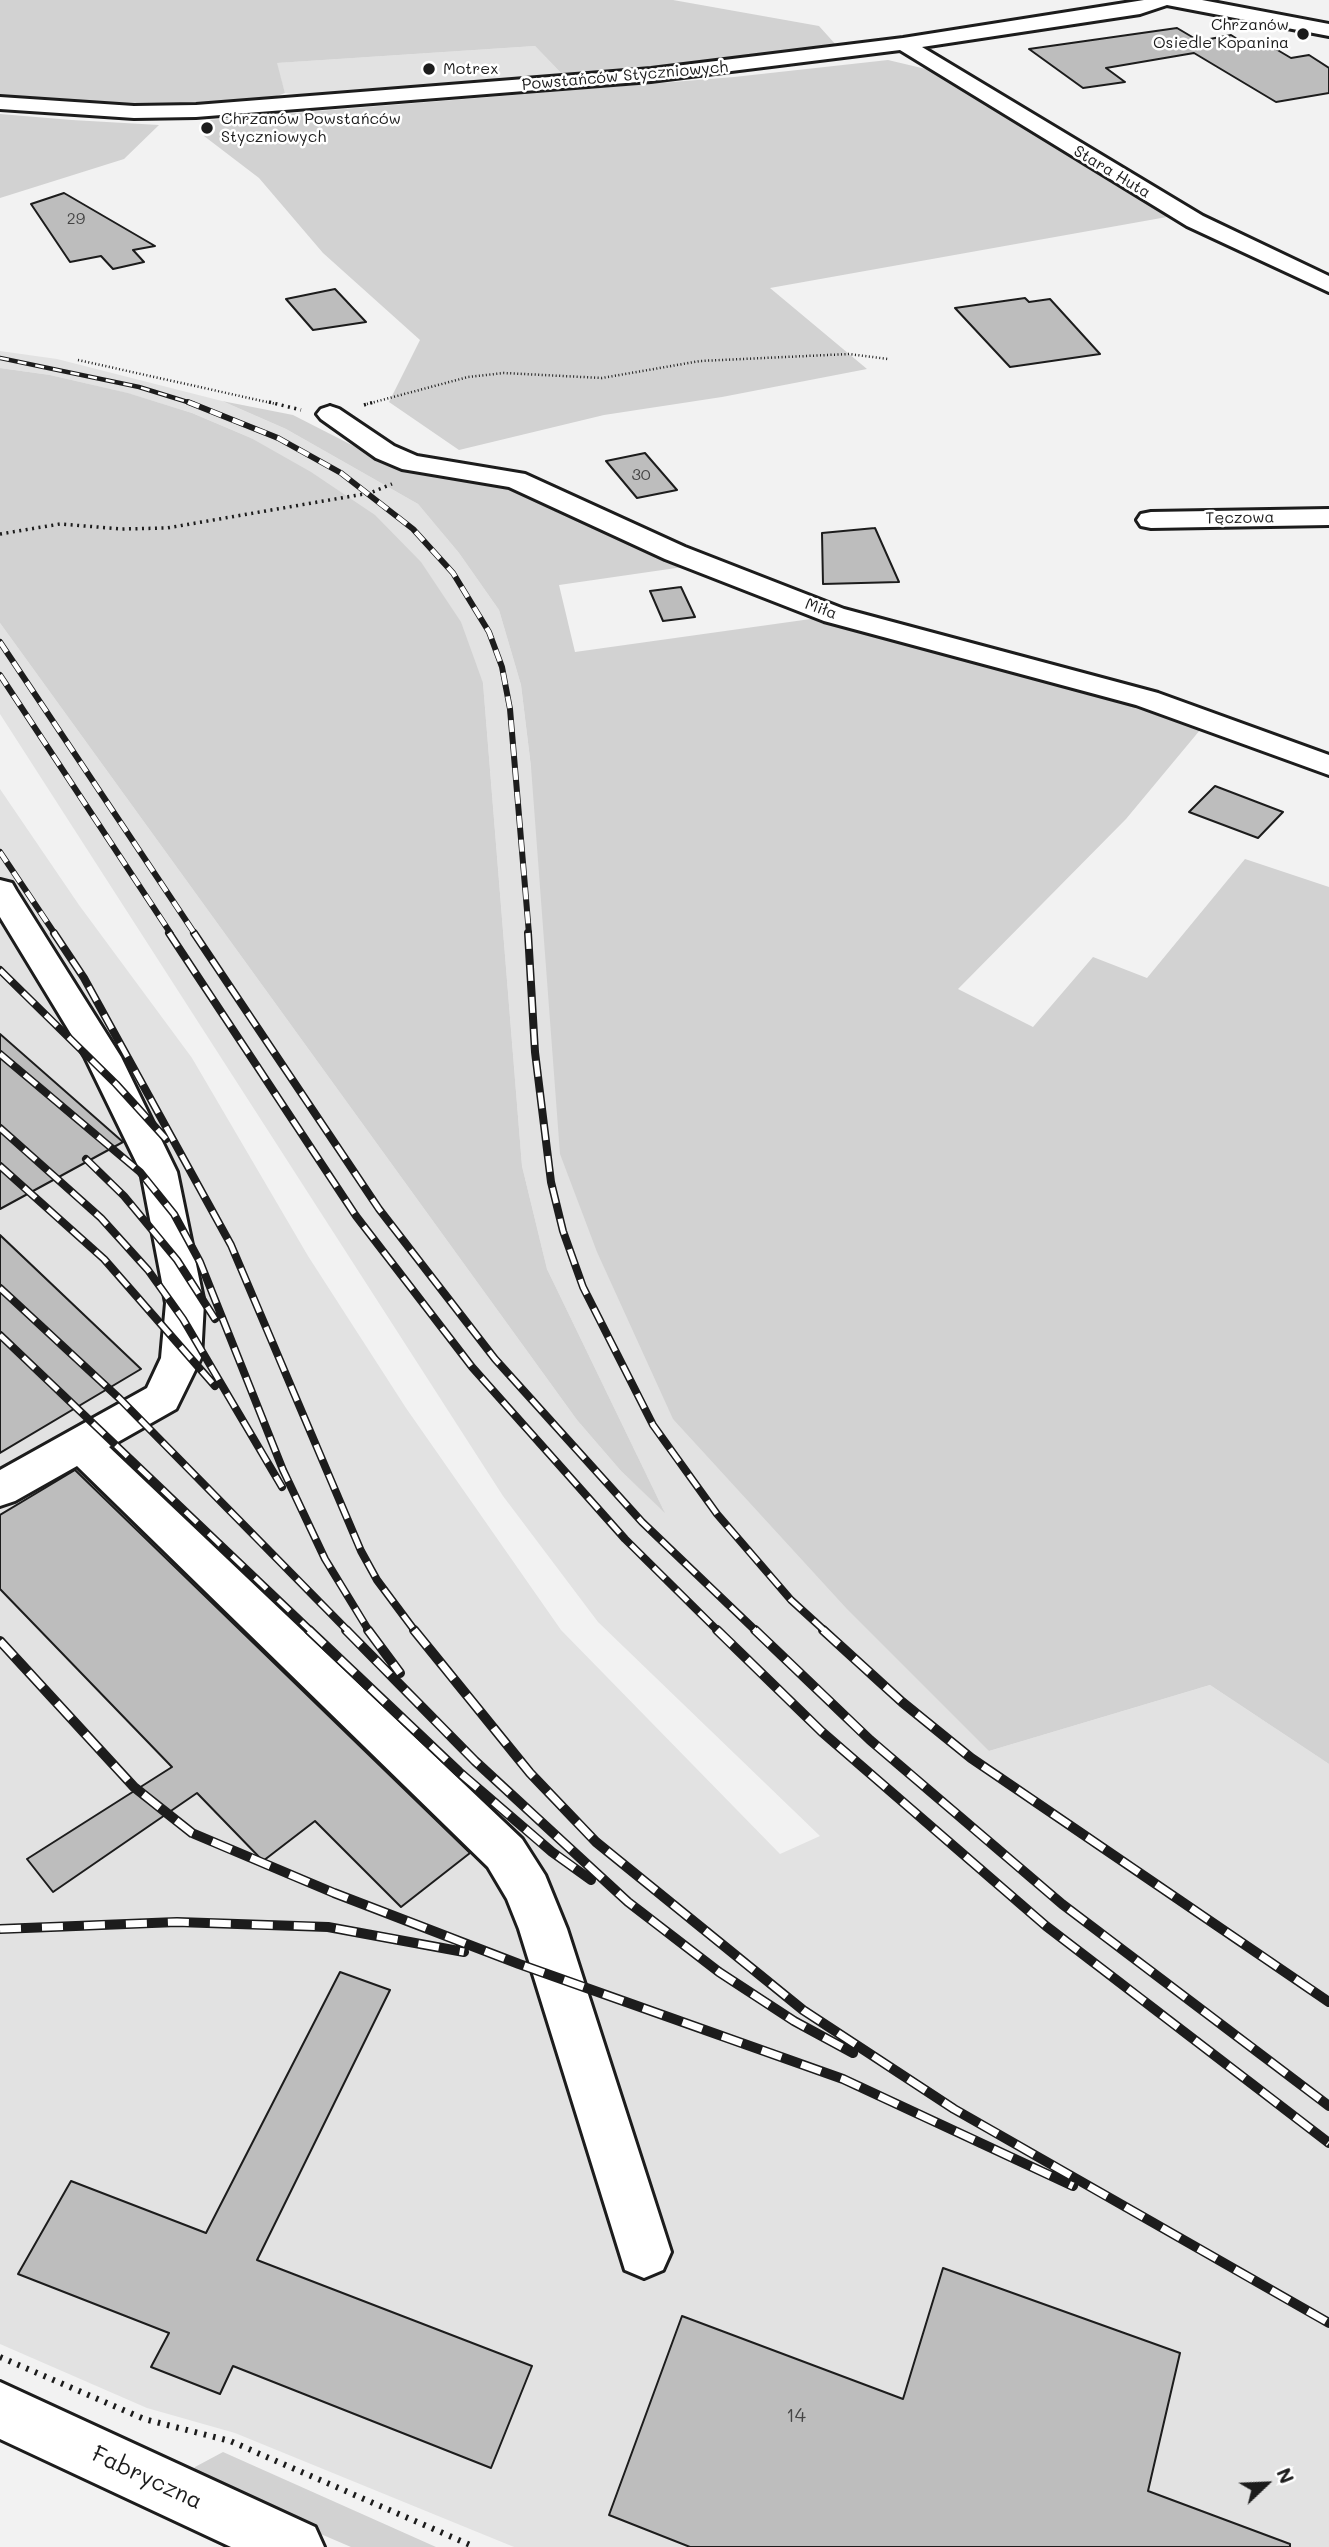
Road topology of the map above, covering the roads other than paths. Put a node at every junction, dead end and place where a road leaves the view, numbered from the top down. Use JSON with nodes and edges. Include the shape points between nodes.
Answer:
{"nodes":[{"id":1,"x":1162,"y":0,"type":"edge"},
{"id":2,"x":1172,"y":0,"type":"edge"},
{"id":3,"x":1329,"y":30,"type":"edge"},
{"id":4,"x":903,"y":44,"type":"junction"},
{"id":5,"x":0,"y":103,"type":"edge"},
{"id":6,"x":1329,"y":285,"type":"edge"},
{"id":7,"x":320,"y":413,"type":"road end"},
{"id":8,"x":1329,"y":517,"type":"edge"},
{"id":9,"x":1151,"y":520,"type":"dead end"},
{"id":10,"x":1329,"y":766,"type":"edge"},
{"id":11,"x":0,"y":890,"type":"edge"},
{"id":12,"x":82,"y":1446,"type":"junction"},
{"id":13,"x":0,"y":1490,"type":"edge"},
{"id":14,"x":644,"y":2252,"type":"dead end"},
{"id":15,"x":0,"y":2410,"type":"edge"},
{"id":16,"x":295,"y":2547,"type":"edge"}],
"edges":[{"from":1,"to":4,"type":"street","name":"Powstańców Styczniowych","via":[[1140,8]]},
{"from":2,"to":3,"type":"street"},
{"from":4,"to":5,"type":"street","name":"Powstańców Styczniowych","via":[[651,75],[221,109],[134,112]]},
{"from":4,"to":6,"type":"street","name":"Stara Huta","via":[[1195,221]]},
{"from":7,"to":10,"type":"street","name":"Miła","via":[[385,453],[411,463],[516,480],[675,553],[834,615],[1147,699]]},
{"from":8,"to":9,"type":"street","name":"Tęczowa"},
{"from":11,"to":12,"type":"street","via":[[103,1057],[159,1172],[186,1303],[181,1358],[162,1398]]},
{"from":12,"to":13,"type":"street"},
{"from":12,"to":14,"type":"street","via":[[505,1853],[528,1890],[543,1929]]},
{"from":15,"to":16,"type":"street","name":"Fabryczna"}]}
